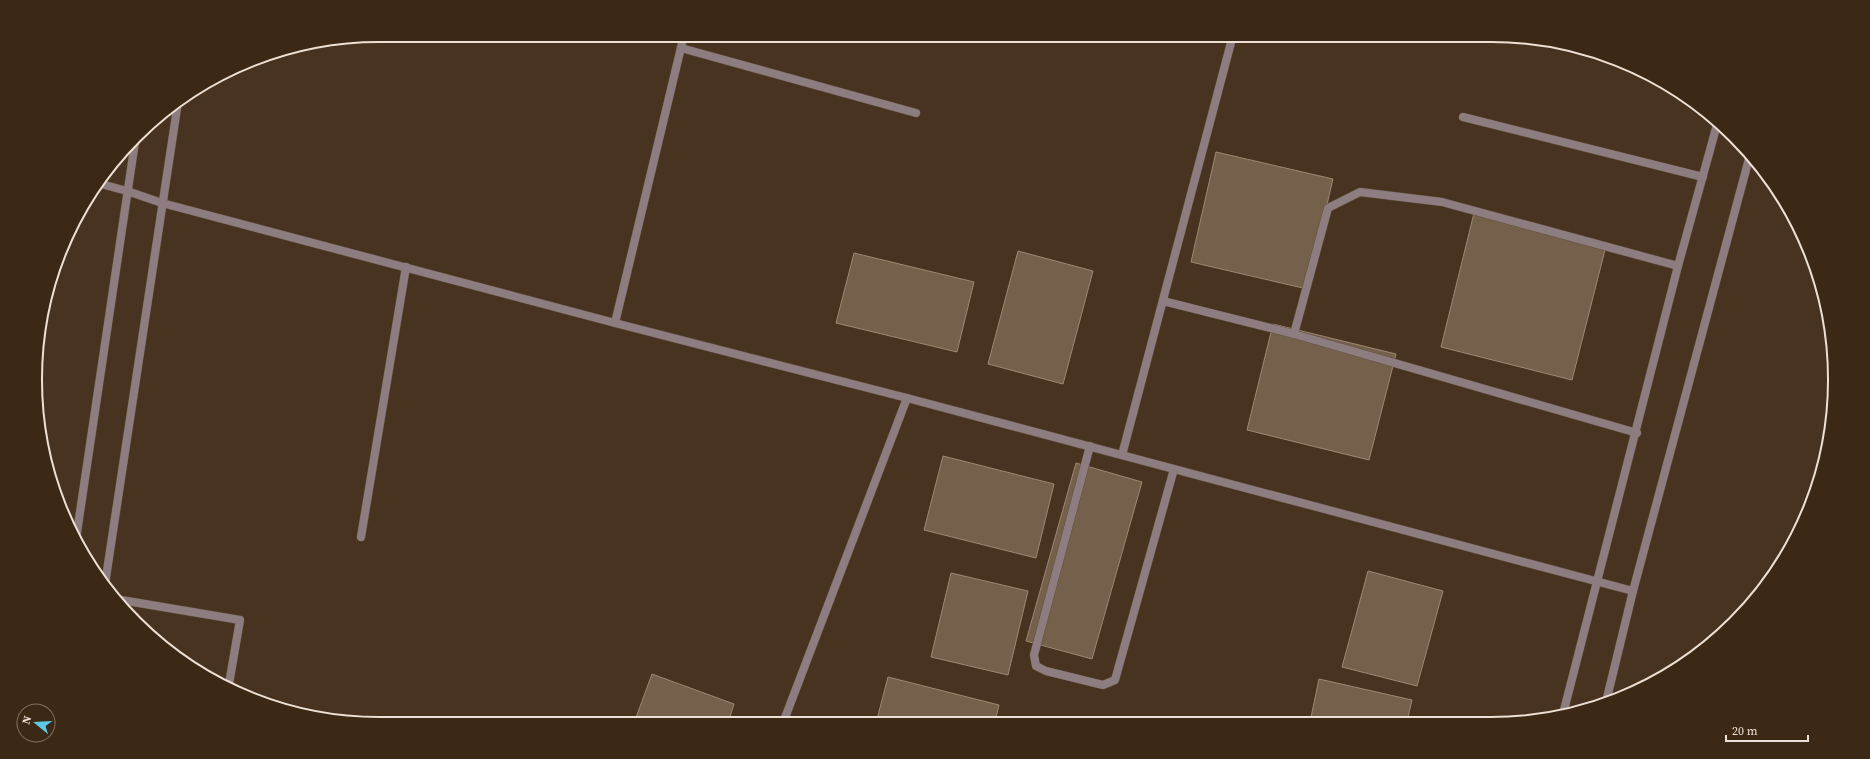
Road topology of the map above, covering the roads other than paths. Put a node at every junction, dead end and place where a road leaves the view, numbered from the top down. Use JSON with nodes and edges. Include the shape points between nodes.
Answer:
{"nodes":[{"id":1,"x":682,"y":42,"type":"edge"},
{"id":2,"x":1230,"y":42,"type":"edge"},
{"id":3,"x":680,"y":48,"type":"junction"},
{"id":4,"x":177,"y":110,"type":"edge"},
{"id":5,"x":916,"y":113,"type":"dead end"},
{"id":6,"x":1463,"y":117,"type":"dead end"},
{"id":7,"x":1716,"y":129,"type":"edge"},
{"id":8,"x":134,"y":149,"type":"edge"},
{"id":9,"x":1748,"y":162,"type":"edge"},
{"id":10,"x":1703,"y":177,"type":"junction"},
{"id":11,"x":104,"y":185,"type":"edge"},
{"id":12,"x":127,"y":191,"type":"junction"},
{"id":13,"x":162,"y":203,"type":"junction"},
{"id":14,"x":1678,"y":266,"type":"junction"},
{"id":15,"x":406,"y":268,"type":"junction"},
{"id":16,"x":1163,"y":301,"type":"junction"},
{"id":17,"x":615,"y":322,"type":"junction"},
{"id":18,"x":1294,"y":334,"type":"junction"},
{"id":19,"x":907,"y":398,"type":"junction"},
{"id":20,"x":1636,"y":432,"type":"junction"},
{"id":21,"x":1090,"y":446,"type":"junction"},
{"id":22,"x":1122,"y":455,"type":"junction"},
{"id":23,"x":1174,"y":469,"type":"junction"},
{"id":24,"x":77,"y":530,"type":"edge"},
{"id":25,"x":361,"y":537,"type":"dead end"},
{"id":26,"x":106,"y":577,"type":"edge"},
{"id":27,"x":1597,"y":582,"type":"junction"},
{"id":28,"x":1633,"y":590,"type":"junction"},
{"id":29,"x":125,"y":601,"type":"edge"},
{"id":30,"x":229,"y":682,"type":"edge"},
{"id":31,"x":1608,"y":696,"type":"edge"},
{"id":32,"x":1564,"y":709,"type":"edge"},
{"id":33,"x":785,"y":717,"type":"edge"}],
"edges":[{"from":1,"to":3,"type":"street"},
{"from":2,"to":16,"type":"street"},
{"from":3,"to":5,"type":"street"},
{"from":3,"to":17,"type":"street"},
{"from":4,"to":13,"type":"street"},
{"from":6,"to":10,"type":"street"},
{"from":7,"to":10,"type":"street"},
{"from":8,"to":12,"type":"street"},
{"from":9,"to":28,"type":"street"},
{"from":10,"to":14,"type":"street"},
{"from":11,"to":12,"type":"street"},
{"from":12,"to":13,"type":"street"},
{"from":12,"to":24,"type":"street"},
{"from":13,"to":15,"type":"street"},
{"from":13,"to":26,"type":"street"},
{"from":14,"to":18,"type":"street","via":[[1442,202],[1360,192],[1328,208]]},
{"from":14,"to":20,"type":"street"},
{"from":15,"to":17,"type":"street"},
{"from":15,"to":25,"type":"street"},
{"from":16,"to":18,"type":"street"},
{"from":16,"to":22,"type":"street"},
{"from":17,"to":19,"type":"street"},
{"from":18,"to":20,"type":"street"},
{"from":19,"to":21,"type":"street"},
{"from":19,"to":33,"type":"street"},
{"from":20,"to":27,"type":"street"},
{"from":21,"to":22,"type":"street"},
{"from":21,"to":23,"type":"street","via":[[1034,655],[1036,666],[1046,671],[1103,685],[1115,680]]},
{"from":22,"to":23,"type":"street"},
{"from":23,"to":27,"type":"street"},
{"from":27,"to":28,"type":"street"},
{"from":27,"to":32,"type":"street"},
{"from":28,"to":31,"type":"street"},
{"from":29,"to":30,"type":"street","via":[[240,620]]}]}
